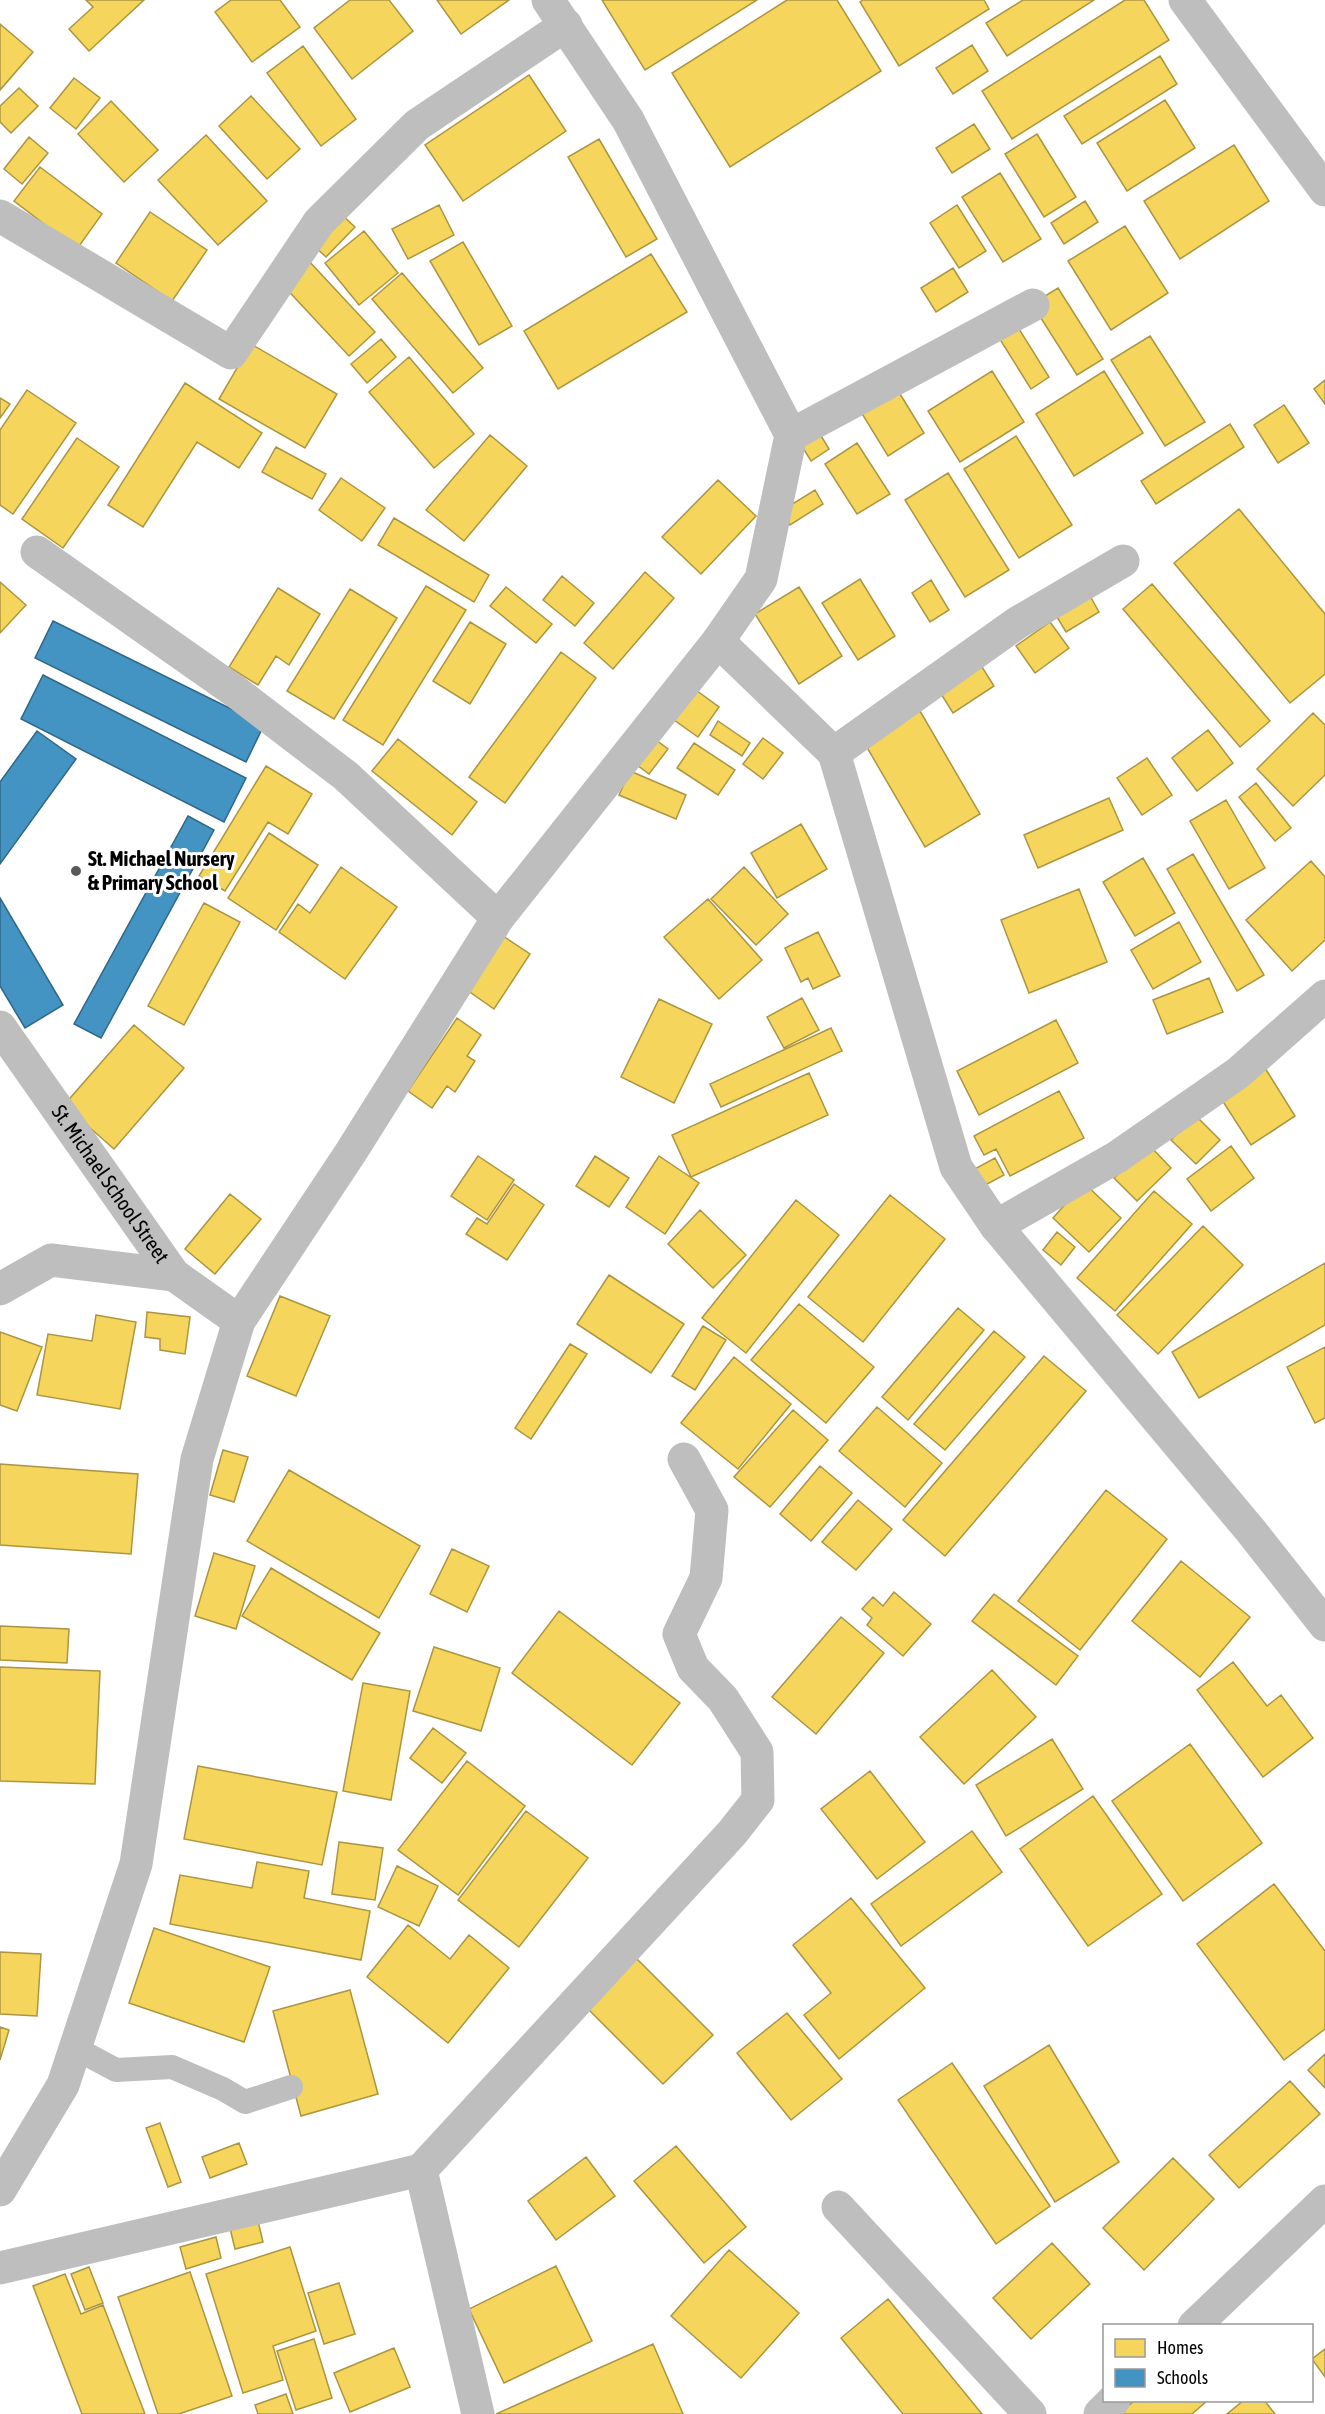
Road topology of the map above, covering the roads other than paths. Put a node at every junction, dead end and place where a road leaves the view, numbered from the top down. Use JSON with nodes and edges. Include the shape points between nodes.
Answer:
{"nodes":[{"id":1,"x":1185,"y":0,"type":"edge"},
{"id":2,"x":557,"y":13,"type":"edge"},
{"id":3,"x":1325,"y":190,"type":"edge"},
{"id":4,"x":0,"y":216,"type":"edge"},
{"id":5,"x":1033,"y":305,"type":"dead end"},
{"id":6,"x":791,"y":435,"type":"junction"},
{"id":7,"x":37,"y":552,"type":"dead end"},
{"id":8,"x":1123,"y":561,"type":"dead end"},
{"id":9,"x":718,"y":641,"type":"junction"},
{"id":10,"x":834,"y":753,"type":"junction"},
{"id":11,"x":498,"y":918,"type":"junction"},
{"id":12,"x":1325,"y":996,"type":"edge"},
{"id":13,"x":0,"y":1027,"type":"edge"},
{"id":14,"x":996,"y":1226,"type":"junction"},
{"id":15,"x":174,"y":1275,"type":"junction"},
{"id":16,"x":0,"y":1289,"type":"edge"},
{"id":17,"x":239,"y":1321,"type":"junction"},
{"id":18,"x":684,"y":1459,"type":"dead end"},
{"id":19,"x":1325,"y":1625,"type":"edge"},
{"id":20,"x":75,"y":2048,"type":"junction"},
{"id":21,"x":291,"y":2087,"type":"dead end"},
{"id":22,"x":421,"y":2170,"type":"junction"},
{"id":23,"x":0,"y":2190,"type":"edge"},
{"id":24,"x":1325,"y":2201,"type":"edge"},
{"id":25,"x":838,"y":2207,"type":"dead end"},
{"id":26,"x":0,"y":2268,"type":"edge"},
{"id":27,"x":1195,"y":2324,"type":"edge"},
{"id":28,"x":1112,"y":2402,"type":"edge"},
{"id":29,"x":478,"y":2414,"type":"edge"},
{"id":30,"x":1030,"y":2414,"type":"edge"},
{"id":31,"x":1100,"y":2414,"type":"edge"}],
"edges":[{"from":1,"to":3,"type":"street"},
{"from":2,"to":4,"type":"street","via":[[417,125],[319,222],[231,353]]},
{"from":2,"to":6,"type":"street","via":[[628,120]]},
{"from":5,"to":6,"type":"street"},
{"from":6,"to":9,"type":"street","via":[[761,579]]},
{"from":7,"to":11,"type":"street","via":[[236,692],[346,777]]},
{"from":8,"to":10,"type":"street","via":[[1017,622]]},
{"from":9,"to":10,"type":"street"},
{"from":9,"to":11,"type":"street"},
{"from":10,"to":14,"type":"street","via":[[956,1167]]},
{"from":11,"to":17,"type":"street"},
{"from":12,"to":14,"type":"street","via":[[1238,1073],[1117,1157]]},
{"from":13,"to":15,"type":"street","name":"St. Michael School Street"},
{"from":14,"to":19,"type":"street"},
{"from":15,"to":16,"type":"street","via":[[51,1260]]},
{"from":15,"to":17,"type":"street","name":"St. Michael School Street"},
{"from":17,"to":20,"type":"street","via":[[197,1459],[136,1864]]},
{"from":18,"to":22,"type":"street","via":[[712,1510],[706,1578],[679,1634],[693,1668],[723,1699],[757,1752],[758,1800]]},
{"from":20,"to":21,"type":"lane","via":[[116,2070],[172,2067],[245,2102]]},
{"from":20,"to":23,"type":"street","via":[[63,2085]]},
{"from":22,"to":26,"type":"street"},
{"from":22,"to":29,"type":"street"},
{"from":24,"to":27,"type":"street"},
{"from":25,"to":30,"type":"street"},
{"from":28,"to":31,"type":"street"}]}
